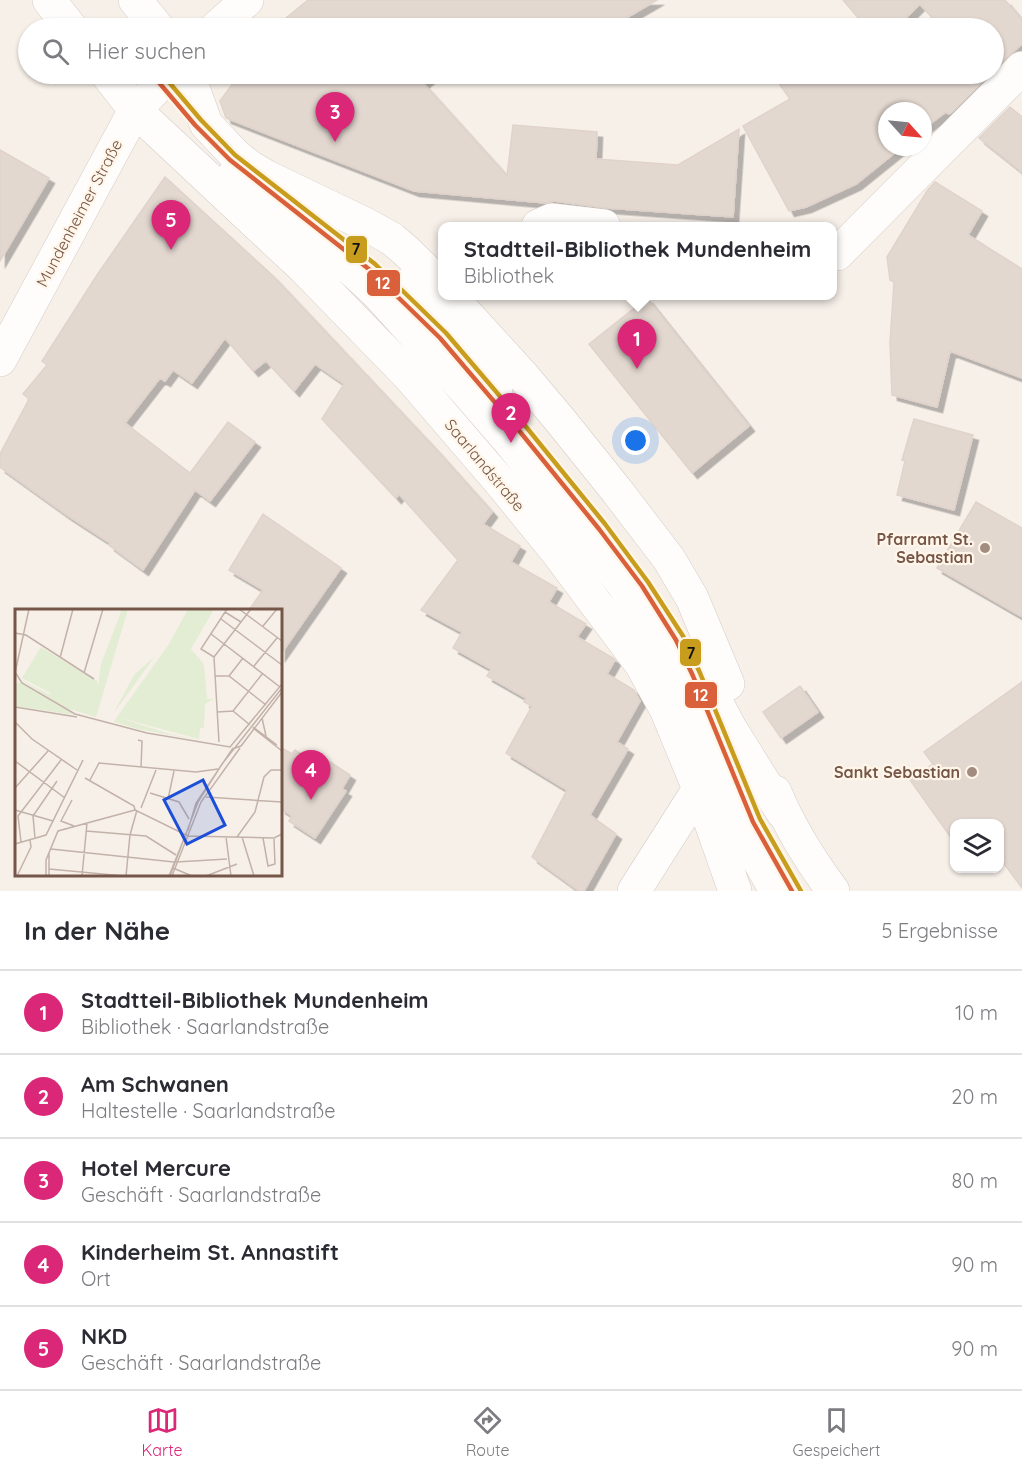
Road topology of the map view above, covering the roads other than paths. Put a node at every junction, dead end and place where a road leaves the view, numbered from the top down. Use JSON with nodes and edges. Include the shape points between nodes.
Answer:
{"nodes":[{"id":1,"x":49,"y":0,"type":"edge"},
{"id":2,"x":135,"y":0,"type":"edge"},
{"id":3,"x":247,"y":0,"type":"edge"},
{"id":4,"x":63,"y":18,"type":"edge"},
{"id":5,"x":150,"y":18,"type":"edge"},
{"id":6,"x":227,"y":18,"type":"edge"},
{"id":7,"x":1017,"y":82,"type":"edge"},
{"id":8,"x":115,"y":84,"type":"edge"},
{"id":9,"x":160,"y":84,"type":"edge"},
{"id":10,"x":192,"y":84,"type":"edge"},
{"id":11,"x":135,"y":110,"type":"junction"},
{"id":12,"x":250,"y":167,"type":"junction"},
{"id":13,"x":547,"y":222,"type":"edge"},
{"id":14,"x":569,"y":222,"type":"edge"},
{"id":15,"x":837,"y":254,"type":"edge"},
{"id":16,"x":438,"y":282,"type":"edge"},
{"id":17,"x":454,"y":300,"type":"edge"},
{"id":18,"x":0,"y":360,"type":"edge"},
{"id":19,"x":734,"y":719,"type":"junction"},
{"id":20,"x":716,"y":757,"type":"junction"},
{"id":21,"x":699,"y":789,"type":"junction"},
{"id":22,"x":634,"y":891,"type":"edge"},
{"id":23,"x":735,"y":891,"type":"edge"},
{"id":24,"x":776,"y":891,"type":"edge"},
{"id":25,"x":833,"y":891,"type":"edge"}],
"edges":[{"from":1,"to":4,"type":"street"},
{"from":2,"to":5,"type":"street"},
{"from":3,"to":6,"type":"street"},
{"from":7,"to":15,"type":"street"},
{"from":8,"to":11,"type":"street"},
{"from":9,"to":11,"type":"street","name":"Mundenheimer Straße"},
{"from":10,"to":12,"type":"street","via":[[206,124]]},
{"from":11,"to":18,"type":"street","name":"Mundenheimer Straße"},
{"from":11,"to":20,"type":"street","via":[[222,164],[350,268],[466,392],[563,507],[636,602],[672,664]]},
{"from":11,"to":21,"type":"street","name":"Saarlandstraße","via":[[320,285],[410,377],[501,483],[641,664],[666,709]]},
{"from":12,"to":16,"type":"street","via":[[392,239]]},
{"from":12,"to":19,"type":"street","via":[[375,264],[453,341],[605,524],[648,582]]},
{"from":13,"to":14,"type":"street"},
{"from":17,"to":19,"type":"street","via":[[523,375],[669,559],[692,598]]},
{"from":19,"to":20,"type":"street"},
{"from":19,"to":25,"type":"street","via":[[783,813]]},
{"from":20,"to":21,"type":"street"},
{"from":20,"to":24,"type":"street","via":[[737,816]]},
{"from":21,"to":22,"type":"street"},
{"from":21,"to":23,"type":"street","name":"Saarlandstraße"}]}
